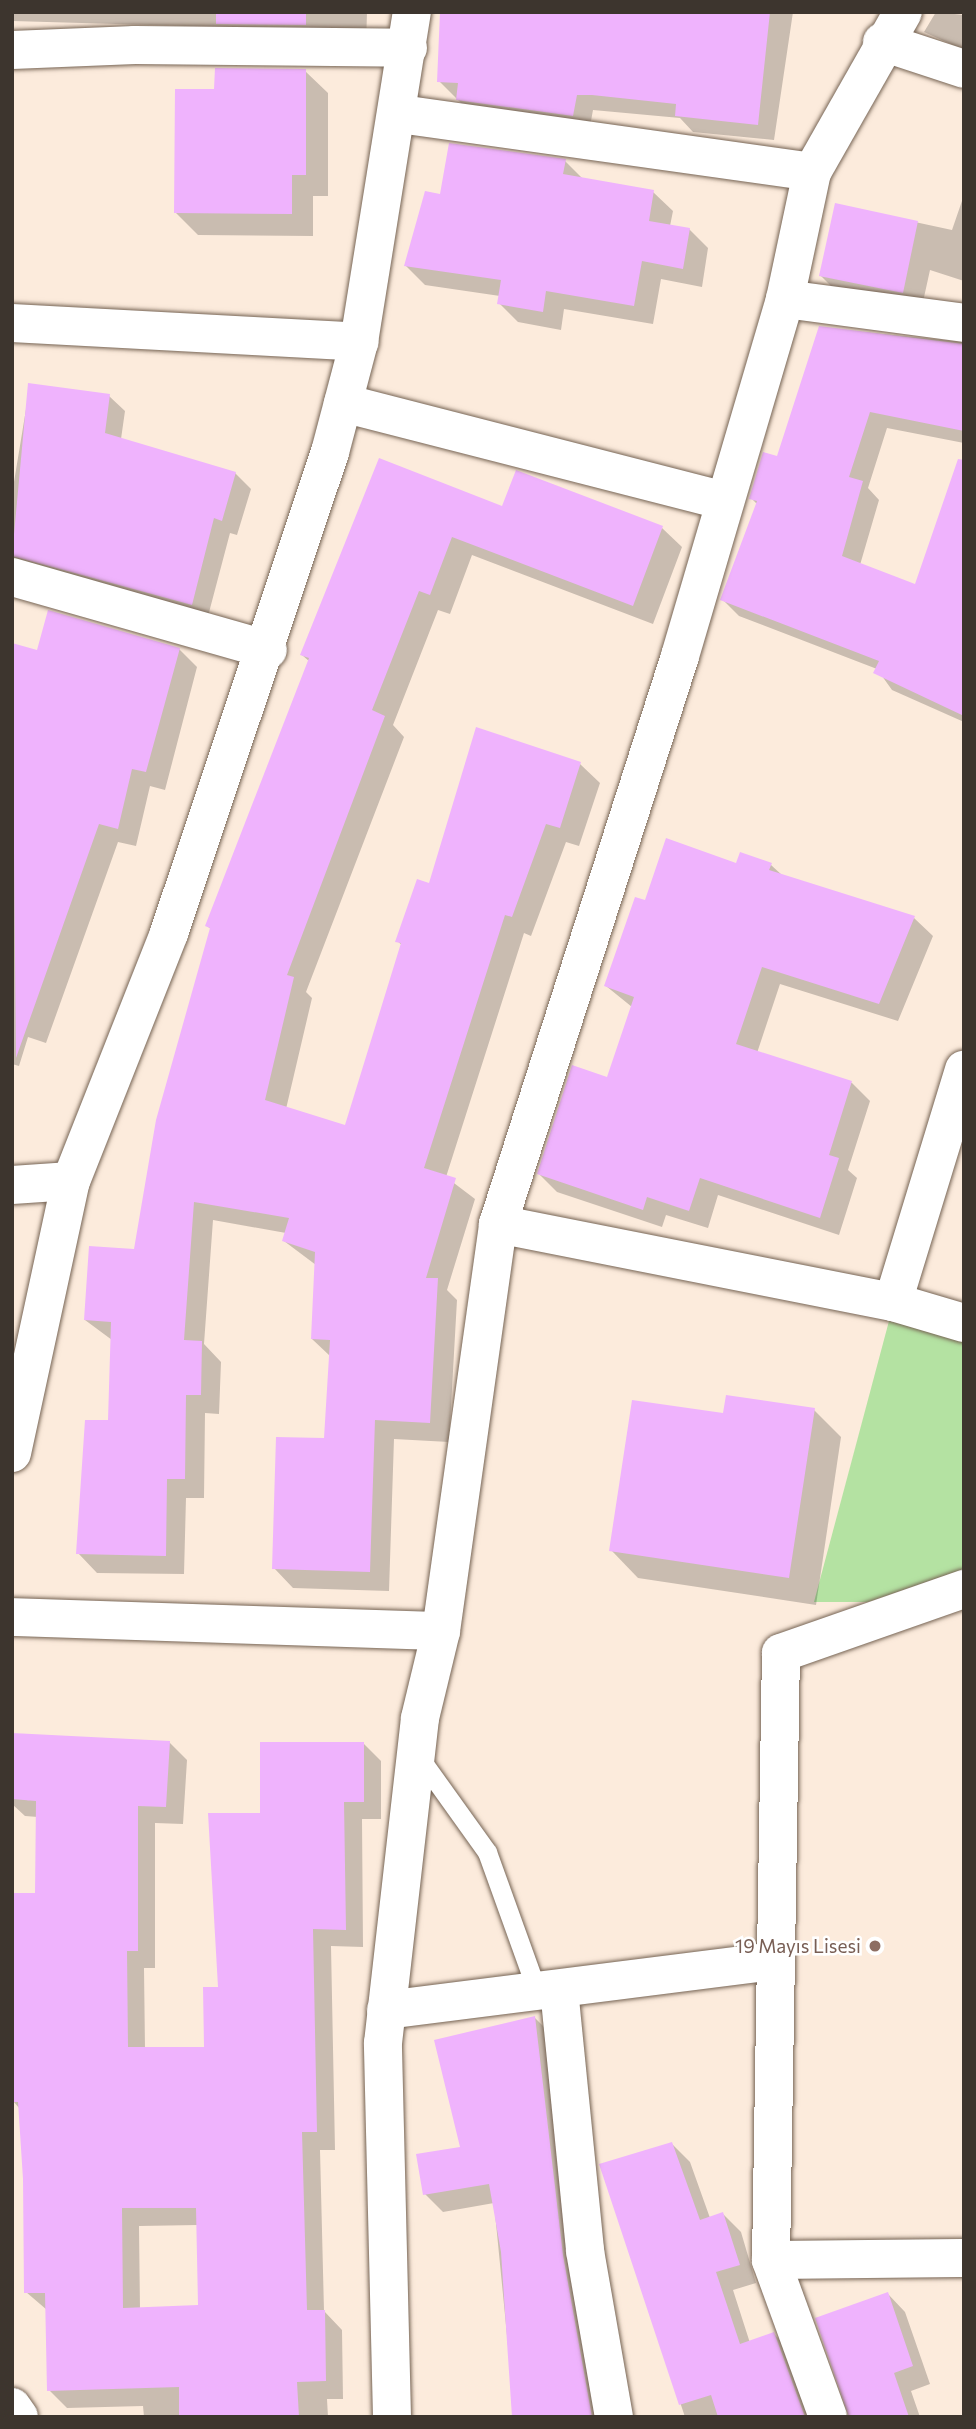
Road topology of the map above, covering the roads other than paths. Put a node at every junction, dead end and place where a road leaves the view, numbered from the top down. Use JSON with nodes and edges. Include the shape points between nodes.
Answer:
{"nodes":[{"id":1,"x":893,"y":27,"type":"edge"},
{"id":2,"x":410,"y":30,"type":"edge"},
{"id":3,"x":12,"y":50,"type":"edge"},
{"id":4,"x":964,"y":69,"type":"edge"},
{"id":5,"x":400,"y":114,"type":"junction"},
{"id":6,"x":812,"y":172,"type":"junction"},
{"id":7,"x":785,"y":299,"type":"junction"},
{"id":8,"x":12,"y":323,"type":"edge"},
{"id":9,"x":964,"y":323,"type":"edge"},
{"id":10,"x":359,"y":342,"type":"junction"},
{"id":11,"x":343,"y":403,"type":"junction"},
{"id":12,"x":725,"y":501,"type":"junction"},
{"id":13,"x":12,"y":577,"type":"edge"},
{"id":14,"x":268,"y":650,"type":"junction"},
{"id":15,"x":964,"y":1070,"type":"edge"},
{"id":16,"x":71,"y":1181,"type":"junction"},
{"id":17,"x":12,"y":1185,"type":"edge"},
{"id":18,"x":498,"y":1224,"type":"junction"},
{"id":19,"x":893,"y":1302,"type":"junction"},
{"id":20,"x":963,"y":1321,"type":"edge"},
{"id":21,"x":19,"y":1396,"type":"edge"},
{"id":22,"x":12,"y":1453,"type":"edge"},
{"id":23,"x":964,"y":1589,"type":"edge"},
{"id":24,"x":12,"y":1617,"type":"edge"},
{"id":25,"x":440,"y":1630,"type":"junction"},
{"id":26,"x":416,"y":1753,"type":"junction"},
{"id":27,"x":775,"y":1961,"type":"junction"},
{"id":28,"x":548,"y":1990,"type":"junction"},
{"id":29,"x":386,"y":2010,"type":"junction"},
{"id":30,"x":964,"y":2258,"type":"edge"},
{"id":31,"x":771,"y":2260,"type":"junction"},
{"id":32,"x":12,"y":2407,"type":"edge"},
{"id":33,"x":19,"y":2417,"type":"edge"},
{"id":34,"x":392,"y":2417,"type":"edge"},
{"id":35,"x":614,"y":2417,"type":"edge"},
{"id":36,"x":828,"y":2417,"type":"edge"}],
"edges":[{"from":1,"to":4,"type":"street"},
{"from":1,"to":6,"type":"street"},
{"from":2,"to":3,"type":"street"},
{"from":2,"to":5,"type":"street"},
{"from":5,"to":6,"type":"street"},
{"from":5,"to":10,"type":"street"},
{"from":6,"to":7,"type":"street"},
{"from":7,"to":9,"type":"street"},
{"from":7,"to":12,"type":"street"},
{"from":8,"to":10,"type":"street"},
{"from":10,"to":11,"type":"street"},
{"from":11,"to":12,"type":"street"},
{"from":11,"to":14,"type":"street"},
{"from":12,"to":18,"type":"street"},
{"from":13,"to":14,"type":"street"},
{"from":14,"to":16,"type":"street","via":[[169,933]]},
{"from":15,"to":19,"type":"street"},
{"from":16,"to":17,"type":"street"},
{"from":16,"to":21,"type":"street"},
{"from":18,"to":19,"type":"street"},
{"from":18,"to":25,"type":"street"},
{"from":19,"to":20,"type":"street"},
{"from":21,"to":22,"type":"street"},
{"from":23,"to":27,"type":"street","via":[[781,1653]]},
{"from":24,"to":25,"type":"street"},
{"from":25,"to":26,"type":"street"},
{"from":26,"to":28,"type":"lane","via":[[487,1852]]},
{"from":26,"to":29,"type":"street"},
{"from":27,"to":28,"type":"street"},
{"from":27,"to":31,"type":"street"},
{"from":28,"to":29,"type":"street"},
{"from":28,"to":35,"type":"street"},
{"from":29,"to":34,"type":"street"},
{"from":30,"to":31,"type":"street"},
{"from":31,"to":36,"type":"street"},
{"from":32,"to":33,"type":"street"}]}
